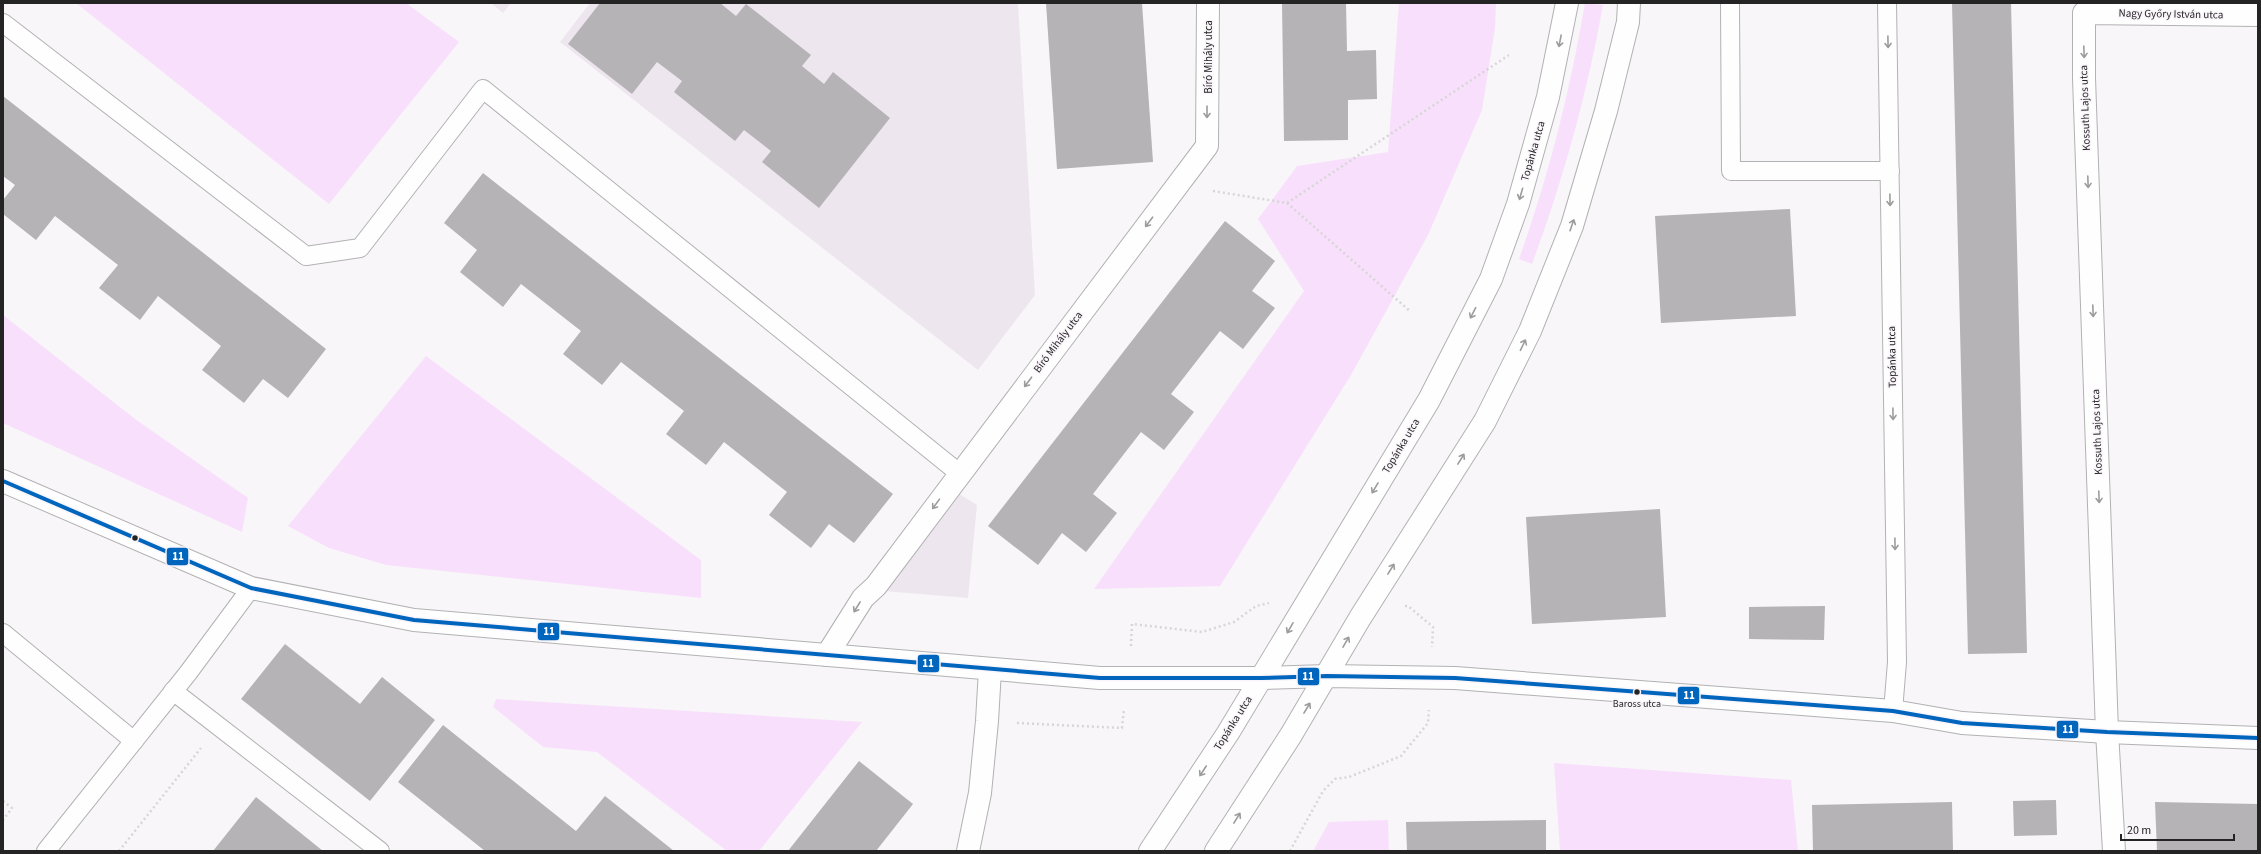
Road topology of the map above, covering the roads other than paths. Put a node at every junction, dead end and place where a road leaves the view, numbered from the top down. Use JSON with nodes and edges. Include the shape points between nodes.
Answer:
{"nodes":[{"id":1,"x":1208,"y":3,"type":"edge"},
{"id":2,"x":1567,"y":3,"type":"edge"},
{"id":3,"x":1630,"y":3,"type":"edge"},
{"id":4,"x":1730,"y":3,"type":"edge"},
{"id":5,"x":1887,"y":3,"type":"edge"},
{"id":6,"x":2084,"y":13,"type":"joint"},
{"id":7,"x":2258,"y":16,"type":"edge"},
{"id":8,"x":3,"y":23,"type":"edge"},
{"id":9,"x":1890,"y":171,"type":"junction"},
{"id":10,"x":959,"y":473,"type":"junction"},
{"id":11,"x":3,"y":481,"type":"edge"},
{"id":12,"x":250,"y":588,"type":"junction"},
{"id":13,"x":3,"y":633,"type":"edge"},
{"id":14,"x":827,"y":656,"type":"junction"},
{"id":15,"x":990,"y":670,"type":"junction"},
{"id":16,"x":1327,"y":676,"type":"junction"},
{"id":17,"x":1261,"y":678,"type":"junction"},
{"id":18,"x":173,"y":691,"type":"junction"},
{"id":19,"x":1893,"y":712,"type":"junction"},
{"id":20,"x":2107,"y":732,"type":"junction"},
{"id":21,"x":2258,"y":738,"type":"edge"},
{"id":22,"x":134,"y":742,"type":"junction"},
{"id":23,"x":46,"y":851,"type":"edge"},
{"id":24,"x":380,"y":851,"type":"edge"},
{"id":25,"x":968,"y":851,"type":"edge"},
{"id":26,"x":1150,"y":851,"type":"edge"},
{"id":27,"x":1216,"y":851,"type":"edge"},
{"id":28,"x":2114,"y":851,"type":"edge"}],
"edges":[{"from":1,"to":10,"type":"street","name":"Bíró Mihály utca","one_way":true,"via":[[1207,146]]},
{"from":2,"to":17,"type":"street","name":"Topánka utca","one_way":true,"via":[[1546,105],[1518,204],[1491,279],[1429,400]]},
{"from":16,"to":3,"type":"street","one_way":true,"via":[[1360,618],[1485,421],[1530,331],[1572,226],[1606,111],[1628,22]]},
{"from":4,"to":9,"type":"lane","via":[[1731,171]]},
{"from":5,"to":9,"type":"lane","name":"Topánka utca","one_way":true},
{"from":6,"to":7,"type":"street","name":"Nagy Győry István utca"},
{"from":6,"to":20,"type":"street","name":"Kossuth Lajos utca","one_way":true,"via":[[2084,85]]},
{"from":8,"to":10,"type":"lane","via":[[306,256],[360,248],[483,89]]},
{"from":9,"to":19,"type":"lane","name":"Topánka utca","one_way":true,"via":[[1897,662]]},
{"from":10,"to":14,"type":"street","name":"Bíró Mihály utca","one_way":true,"via":[[876,586],[863,598]]},
{"from":11,"to":12,"type":"street"},
{"from":12,"to":14,"type":"street","via":[[414,620]]},
{"from":12,"to":18,"type":"lane"},
{"from":13,"to":22,"type":"lane"},
{"from":14,"to":15,"type":"street"},
{"from":15,"to":17,"type":"street","via":[[1100,678]]},
{"from":15,"to":25,"type":"street","via":[[980,793]]},
{"from":16,"to":17,"type":"street"},
{"from":16,"to":19,"type":"street","via":[[1463,679]]},
{"from":27,"to":16,"type":"street","one_way":true},
{"from":17,"to":26,"type":"street","name":"Topánka utca","one_way":true},
{"from":18,"to":22,"type":"lane"},
{"from":18,"to":24,"type":"lane"},
{"from":19,"to":20,"type":"street","via":[[1962,723]]},
{"from":20,"to":21,"type":"street"},
{"from":20,"to":28,"type":"street","name":"Kossuth Lajos utca"},
{"from":22,"to":23,"type":"lane"}]}
